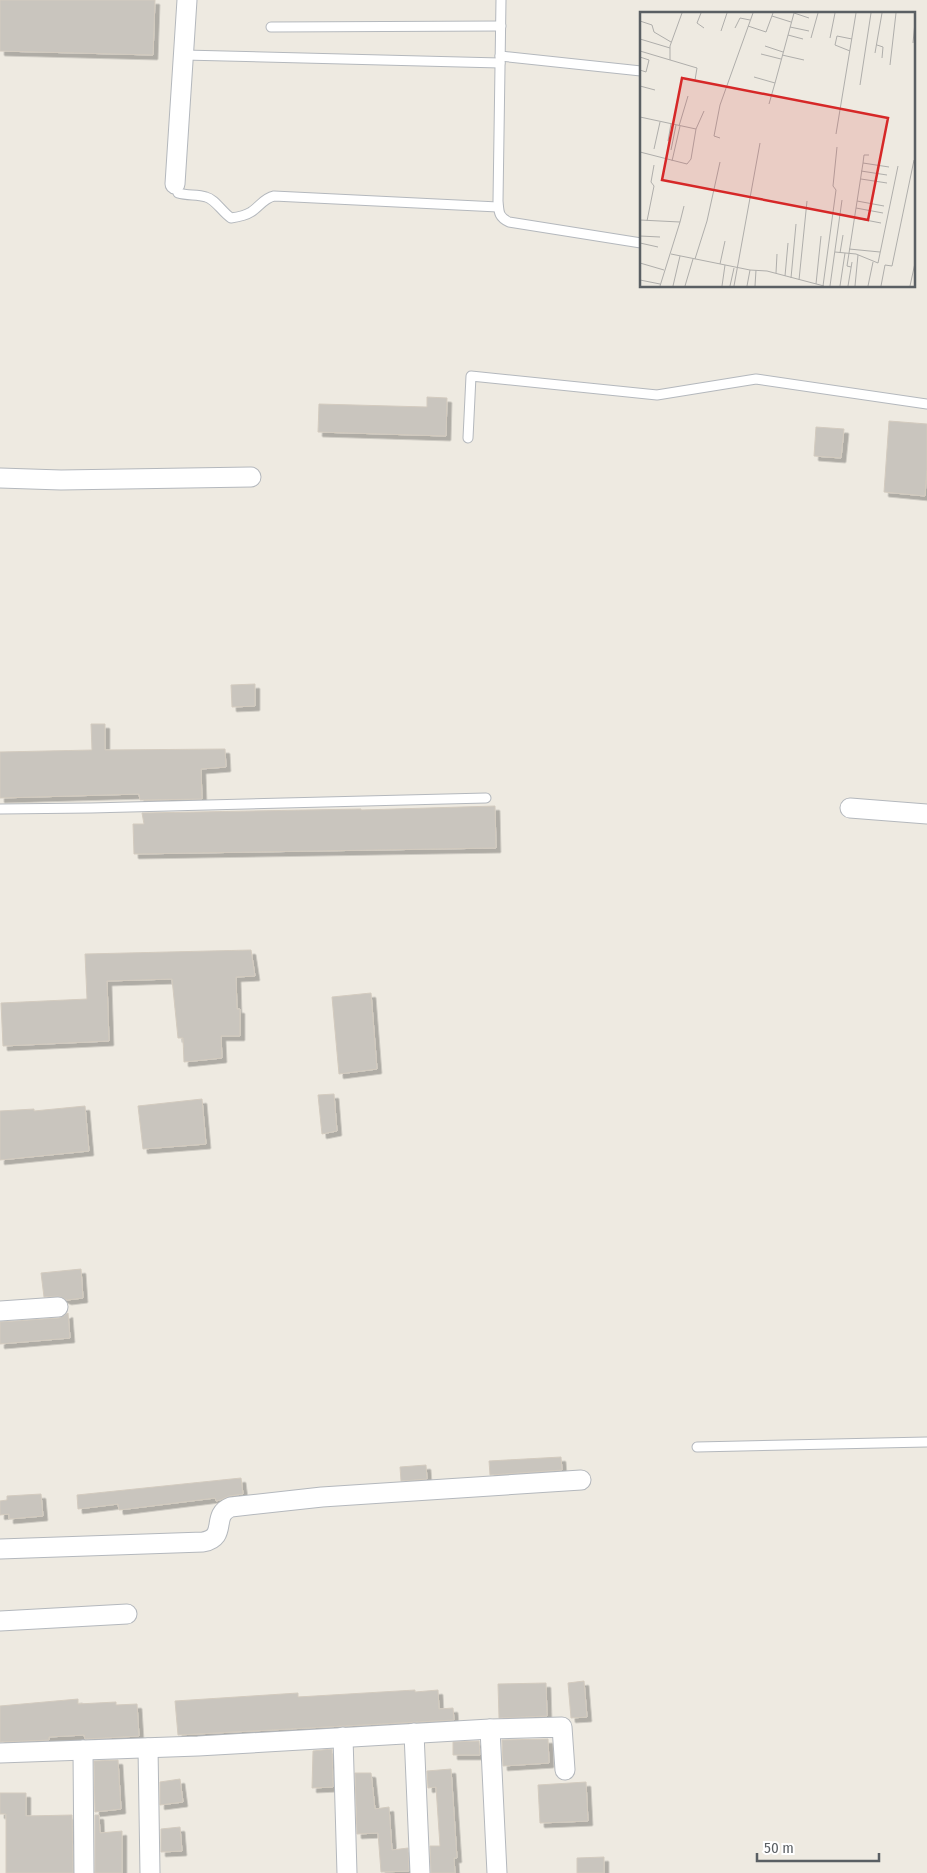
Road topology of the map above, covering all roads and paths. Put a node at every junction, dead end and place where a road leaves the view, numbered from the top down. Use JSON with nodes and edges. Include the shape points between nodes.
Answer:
{"nodes":[{"id":1,"x":187,"y":0,"type":"edge"},
{"id":2,"x":501,"y":0,"type":"edge"},
{"id":3,"x":501,"y":26,"type":"junction"},
{"id":4,"x":271,"y":27,"type":"dead end"},
{"id":5,"x":184,"y":55,"type":"junction"},
{"id":6,"x":500,"y":59,"type":"junction"},
{"id":7,"x":640,"y":71,"type":"edge"},
{"id":8,"x":176,"y":184,"type":"joint"},
{"id":9,"x":498,"y":207,"type":"junction"},
{"id":10,"x":640,"y":243,"type":"edge"},
{"id":11,"x":927,"y":404,"type":"edge"},
{"id":12,"x":468,"y":438,"type":"dead end"},
{"id":13,"x":251,"y":477,"type":"dead end"},
{"id":14,"x":0,"y":478,"type":"edge"},
{"id":15,"x":486,"y":798,"type":"dead end"},
{"id":16,"x":850,"y":808,"type":"dead end"},
{"id":17,"x":0,"y":809,"type":"edge"},
{"id":18,"x":927,"y":814,"type":"edge"},
{"id":19,"x":58,"y":1306,"type":"dead end"},
{"id":20,"x":0,"y":1311,"type":"edge"},
{"id":21,"x":927,"y":1442,"type":"edge"},
{"id":22,"x":696,"y":1447,"type":"dead end"},
{"id":23,"x":581,"y":1480,"type":"dead end"},
{"id":24,"x":0,"y":1549,"type":"edge"},
{"id":25,"x":127,"y":1614,"type":"dead end"},
{"id":26,"x":0,"y":1621,"type":"edge"},
{"id":27,"x":490,"y":1729,"type":"junction"},
{"id":28,"x":414,"y":1733,"type":"junction"},
{"id":29,"x":343,"y":1737,"type":"junction"},
{"id":30,"x":148,"y":1748,"type":"junction"},
{"id":31,"x":83,"y":1750,"type":"junction"},
{"id":32,"x":0,"y":1753,"type":"edge"},
{"id":33,"x":565,"y":1770,"type":"dead end"},
{"id":34,"x":84,"y":1873,"type":"edge"},
{"id":35,"x":150,"y":1873,"type":"edge"},
{"id":36,"x":347,"y":1873,"type":"edge"},
{"id":37,"x":420,"y":1873,"type":"edge"},
{"id":38,"x":497,"y":1873,"type":"edge"}],
"edges":[{"from":1,"to":5,"type":"street"},
{"from":2,"to":3,"type":"lane"},
{"from":3,"to":4,"type":"lane"},
{"from":3,"to":6,"type":"lane"},
{"from":5,"to":6,"type":"lane"},
{"from":5,"to":8,"type":"street"},
{"from":6,"to":7,"type":"lane"},
{"from":6,"to":9,"type":"lane"},
{"from":8,"to":9,"type":"lane","via":[[178,192],[186,196],[207,197],[231,218],[251,212],[268,197],[274,196]]},
{"from":9,"to":10,"type":"lane","via":[[502,219],[509,222]]},
{"from":11,"to":12,"type":"lane","via":[[756,379],[657,395],[471,376]]},
{"from":13,"to":14,"type":"street"},
{"from":15,"to":17,"type":"lane"},
{"from":16,"to":18,"type":"street"},
{"from":19,"to":20,"type":"street"},
{"from":21,"to":22,"type":"lane"},
{"from":23,"to":24,"type":"street","via":[[322,1497],[231,1507],[221,1514],[217,1535],[212,1541]]},
{"from":25,"to":26,"type":"street"},
{"from":27,"to":28,"type":"street"},
{"from":27,"to":33,"type":"street","via":[[562,1727]]},
{"from":27,"to":38,"type":"street"},
{"from":28,"to":29,"type":"street"},
{"from":28,"to":37,"type":"street"},
{"from":29,"to":30,"type":"street"},
{"from":29,"to":36,"type":"street"},
{"from":30,"to":31,"type":"street"},
{"from":30,"to":35,"type":"street"},
{"from":31,"to":32,"type":"street"},
{"from":31,"to":34,"type":"street"}]}
